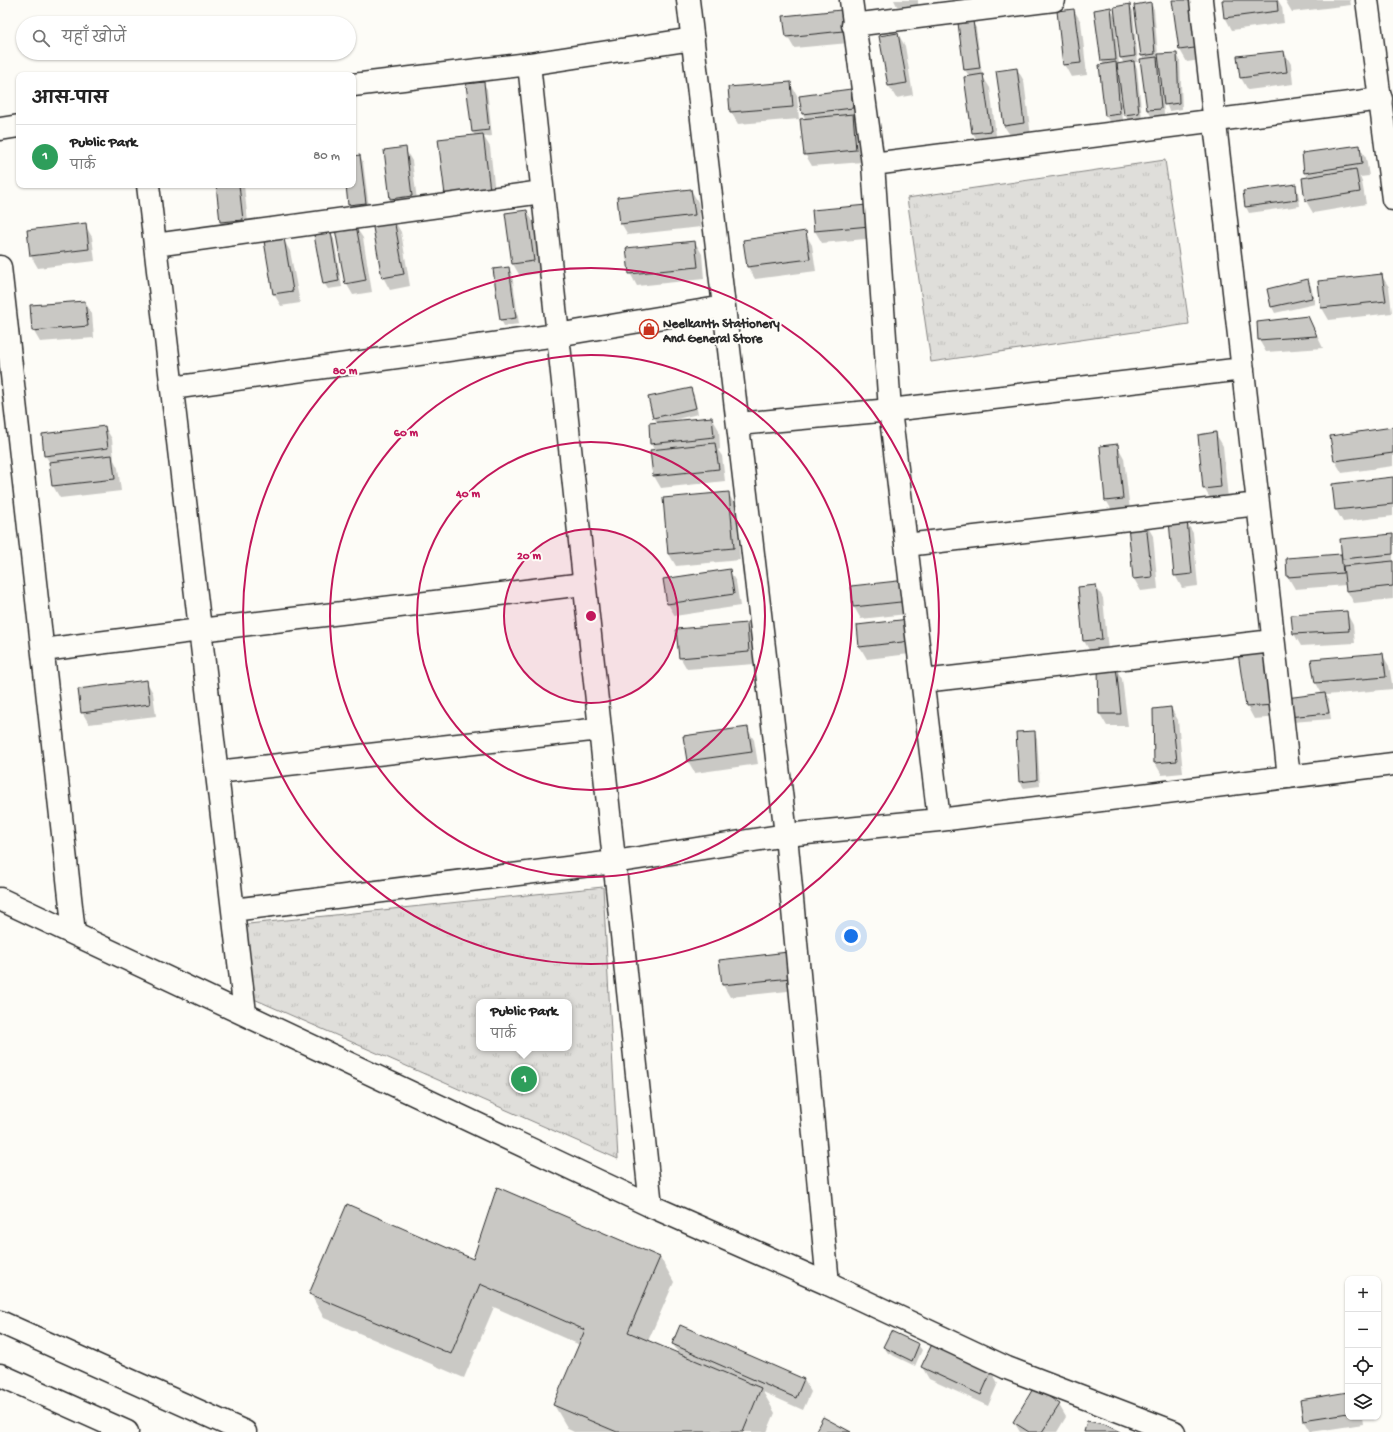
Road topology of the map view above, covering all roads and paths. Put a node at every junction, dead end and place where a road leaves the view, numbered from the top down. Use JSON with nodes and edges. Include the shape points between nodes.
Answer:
{"nodes":[{"id":1,"x":688,"y":0,"type":"edge"},
{"id":2,"x":851,"y":0,"type":"edge"},
{"id":3,"x":1054,"y":0,"type":"edge"},
{"id":4,"x":1201,"y":0,"type":"edge"},
{"id":5,"x":1367,"y":0,"type":"edge"},
{"id":6,"x":853,"y":25,"type":"junction"},
{"id":7,"x":693,"y":39,"type":"junction"},
{"id":8,"x":529,"y":64,"type":"junction"},
{"id":9,"x":356,"y":85,"type":"edge"},
{"id":10,"x":1381,"y":98,"type":"junction"},
{"id":11,"x":1215,"y":120,"type":"junction"},
{"id":12,"x":16,"y":126,"type":"edge"},
{"id":13,"x":0,"y":129,"type":"edge"},
{"id":14,"x":873,"y":164,"type":"junction"},
{"id":15,"x":148,"y":188,"type":"edge"},
{"id":16,"x":542,"y":192,"type":"junction"},
{"id":17,"x":1393,"y":199,"type":"edge"},
{"id":18,"x":155,"y":245,"type":"junction"},
{"id":19,"x":0,"y":268,"type":"edge"},
{"id":20,"x":724,"y":307,"type":"junction"},
{"id":21,"x":557,"y":335,"type":"junction"},
{"id":22,"x":1243,"y":369,"type":"junction"},
{"id":23,"x":172,"y":388,"type":"junction"},
{"id":24,"x":890,"y":410,"type":"junction"},
{"id":25,"x":738,"y":424,"type":"junction"},
{"id":26,"x":1258,"y":504,"type":"junction"},
{"id":27,"x":906,"y":545,"type":"junction"},
{"id":28,"x":584,"y":584,"type":"junction"},
{"id":29,"x":200,"y":630,"type":"junction"},
{"id":30,"x":1273,"y":641,"type":"junction"},
{"id":31,"x":43,"y":650,"type":"junction"},
{"id":32,"x":923,"y":681,"type":"junction"},
{"id":33,"x":600,"y":728,"type":"junction"},
{"id":34,"x":1393,"y":764,"type":"edge"},
{"id":35,"x":217,"y":772,"type":"junction"},
{"id":36,"x":1289,"y":777,"type":"junction"},
{"id":37,"x":939,"y":820,"type":"junction"},
{"id":38,"x":786,"y":835,"type":"junction"},
{"id":39,"x":614,"y":862,"type":"junction"},
{"id":40,"x":0,"y":899,"type":"edge"},
{"id":41,"x":233,"y":910,"type":"junction"},
{"id":42,"x":74,"y":933,"type":"junction"},
{"id":43,"x":245,"y":1013,"type":"junction"},
{"id":44,"x":651,"y":1206,"type":"junction"},
{"id":45,"x":828,"y":1284,"type":"junction"},
{"id":46,"x":0,"y":1322,"type":"edge"},
{"id":47,"x":0,"y":1375,"type":"edge"},
{"id":48,"x":127,"y":1432,"type":"edge"},
{"id":49,"x":245,"y":1432,"type":"edge"},
{"id":50,"x":1174,"y":1432,"type":"edge"}],
"edges":[{"from":1,"to":7,"type":"street"},
{"from":2,"to":6,"type":"street"},
{"from":3,"to":6,"type":"street"},
{"from":4,"to":11,"type":"street"},
{"from":5,"to":10,"type":"street"},
{"from":6,"to":14,"type":"street"},
{"from":7,"to":8,"type":"street"},
{"from":7,"to":20,"type":"street"},
{"from":8,"to":9,"type":"street"},
{"from":8,"to":16,"type":"street"},
{"from":10,"to":11,"type":"street"},
{"from":10,"to":17,"type":"street"},
{"from":11,"to":14,"type":"street"},
{"from":11,"to":22,"type":"street"},
{"from":12,"to":13,"type":"street"},
{"from":14,"to":24,"type":"street"},
{"from":15,"to":18,"type":"street"},
{"from":16,"to":18,"type":"street"},
{"from":16,"to":21,"type":"street"},
{"from":18,"to":23,"type":"street"},
{"from":19,"to":31,"type":"street"},
{"from":20,"to":21,"type":"street"},
{"from":20,"to":25,"type":"street"},
{"from":21,"to":23,"type":"street"},
{"from":21,"to":28,"type":"street"},
{"from":22,"to":24,"type":"street"},
{"from":22,"to":26,"type":"street"},
{"from":23,"to":29,"type":"street"},
{"from":24,"to":25,"type":"street"},
{"from":24,"to":27,"type":"street"},
{"from":25,"to":38,"type":"street"},
{"from":26,"to":27,"type":"street"},
{"from":26,"to":30,"type":"street"},
{"from":27,"to":32,"type":"street"},
{"from":28,"to":29,"type":"street"},
{"from":28,"to":33,"type":"street"},
{"from":29,"to":31,"type":"street"},
{"from":29,"to":35,"type":"street"},
{"from":30,"to":32,"type":"street"},
{"from":30,"to":36,"type":"street"},
{"from":31,"to":42,"type":"street"},
{"from":32,"to":37,"type":"street"},
{"from":33,"to":35,"type":"street"},
{"from":33,"to":39,"type":"street"},
{"from":34,"to":36,"type":"street"},
{"from":35,"to":41,"type":"street"},
{"from":36,"to":37,"type":"street"},
{"from":37,"to":38,"type":"street"},
{"from":38,"to":39,"type":"street"},
{"from":38,"to":45,"type":"street"},
{"from":39,"to":41,"type":"street"},
{"from":39,"to":44,"type":"street"},
{"from":40,"to":42,"type":"street"},
{"from":41,"to":43,"type":"street"},
{"from":42,"to":43,"type":"street"},
{"from":43,"to":44,"type":"street"},
{"from":44,"to":45,"type":"street"},
{"from":45,"to":50,"type":"street","via":[[1007,1368]]},
{"from":46,"to":49,"type":"street"},
{"from":47,"to":48,"type":"street"}]}
